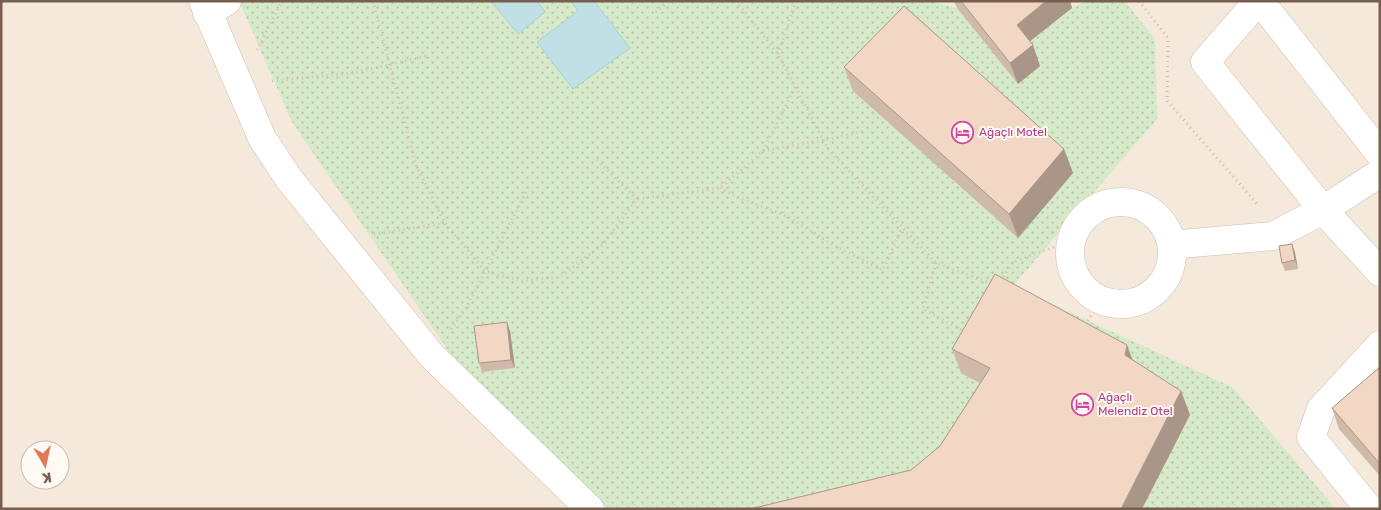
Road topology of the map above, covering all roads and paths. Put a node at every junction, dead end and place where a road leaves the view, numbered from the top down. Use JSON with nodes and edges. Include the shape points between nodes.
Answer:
{"nodes":[{"id":1,"x":282,"y":1,"type":"edge"},
{"id":2,"x":373,"y":1,"type":"edge"},
{"id":3,"x":669,"y":1,"type":"edge"},
{"id":4,"x":736,"y":1,"type":"edge"},
{"id":5,"x":796,"y":1,"type":"edge"},
{"id":6,"x":1139,"y":1,"type":"edge"},
{"id":7,"x":1259,"y":1,"type":"edge"},
{"id":8,"x":212,"y":5,"type":"edge"},
{"id":9,"x":656,"y":12,"type":"dead end"},
{"id":10,"x":778,"y":54,"type":"junction"},
{"id":11,"x":426,"y":56,"type":"dead end"},
{"id":12,"x":390,"y":66,"type":"junction"},
{"id":13,"x":240,"y":84,"type":"junction"},
{"id":14,"x":795,"y":87,"type":"junction"},
{"id":15,"x":865,"y":130,"type":"dead end"},
{"id":16,"x":824,"y":140,"type":"junction"},
{"id":17,"x":763,"y":150,"type":"junction"},
{"id":18,"x":1380,"y":154,"type":"edge"},
{"id":19,"x":597,"y":160,"type":"dead end"},
{"id":20,"x":1380,"y":173,"type":"edge"},
{"id":21,"x":720,"y":188,"type":"junction"},
{"id":22,"x":526,"y":192,"type":"dead end"},
{"id":23,"x":637,"y":199,"type":"junction"},
{"id":24,"x":1323,"y":210,"type":"junction"},
{"id":25,"x":445,"y":223,"type":"junction"},
{"id":26,"x":902,"y":227,"type":"junction"},
{"id":27,"x":1284,"y":230,"type":"junction"},
{"id":28,"x":337,"y":238,"type":"junction"},
{"id":29,"x":1070,"y":241,"type":"junction"},
{"id":30,"x":1171,"y":242,"type":"junction"},
{"id":31,"x":936,"y":263,"type":"junction"},
{"id":32,"x":485,"y":271,"type":"junction"},
{"id":33,"x":1380,"y":272,"type":"edge"},
{"id":34,"x":1101,"y":300,"type":"junction"},
{"id":35,"x":1084,"y":328,"type":"edge"},
{"id":36,"x":970,"y":335,"type":"edge"},
{"id":37,"x":1380,"y":345,"type":"edge"},
{"id":38,"x":432,"y":356,"type":"junction"},
{"id":39,"x":590,"y":509,"type":"edge"},
{"id":40,"x":1369,"y":509,"type":"edge"}],
"edges":[{"from":1,"to":13,"type":"path"},
{"from":2,"to":12,"type":"path"},
{"from":3,"to":9,"type":"path"},
{"from":4,"to":10,"type":"path"},
{"from":5,"to":10,"type":"path"},
{"from":6,"to":27,"type":"path","via":[[1168,38],[1167,101],[1247,194]]},
{"from":7,"to":18,"type":"street"},
{"from":7,"to":24,"type":"street","via":[[1205,62]]},
{"from":8,"to":13,"type":"street"},
{"from":10,"to":14,"type":"path"},
{"from":11,"to":12,"type":"path"},
{"from":12,"to":13,"type":"path","via":[[353,73]]},
{"from":12,"to":25,"type":"path","via":[[416,165]]},
{"from":13,"to":28,"type":"street","via":[[262,138],[289,179]]},
{"from":14,"to":16,"type":"path"},
{"from":14,"to":17,"type":"path"},
{"from":15,"to":16,"type":"path"},
{"from":16,"to":17,"type":"path"},
{"from":16,"to":26,"type":"path","via":[[828,149]]},
{"from":17,"to":21,"type":"path"},
{"from":19,"to":23,"type":"path"},
{"from":20,"to":24,"type":"street"},
{"from":21,"to":23,"type":"path"},
{"from":21,"to":26,"type":"path","via":[[787,216],[835,246],[883,270]]},
{"from":22,"to":32,"type":"path"},
{"from":23,"to":32,"type":"path","via":[[602,244],[560,277],[521,281]]},
{"from":24,"to":27,"type":"street"},
{"from":24,"to":33,"type":"street"},
{"from":25,"to":28,"type":"path"},
{"from":25,"to":32,"type":"path"},
{"from":26,"to":31,"type":"path"},
{"from":27,"to":30,"type":"street","via":[[1273,236],[1181,244]]},
{"from":28,"to":38,"type":"street"},
{"from":29,"to":30,"type":"street","via":[[1087,214],[1101,205],[1117,202],[1133,203],[1148,209],[1160,220]]},
{"from":29,"to":31,"type":"path","via":[[1013,262],[998,286]]},
{"from":29,"to":34,"type":"street","via":[[1072,272],[1081,286]]},
{"from":30,"to":34,"type":"street","via":[[1171,266],[1154,292],[1124,304]]},
{"from":31,"to":36,"type":"path","via":[[923,309]]},
{"from":32,"to":38,"type":"path","via":[[466,308]]},
{"from":34,"to":35,"type":"path"},
{"from":37,"to":40,"type":"street","via":[[1321,409],[1311,438]]},
{"from":38,"to":39,"type":"street"}]}
